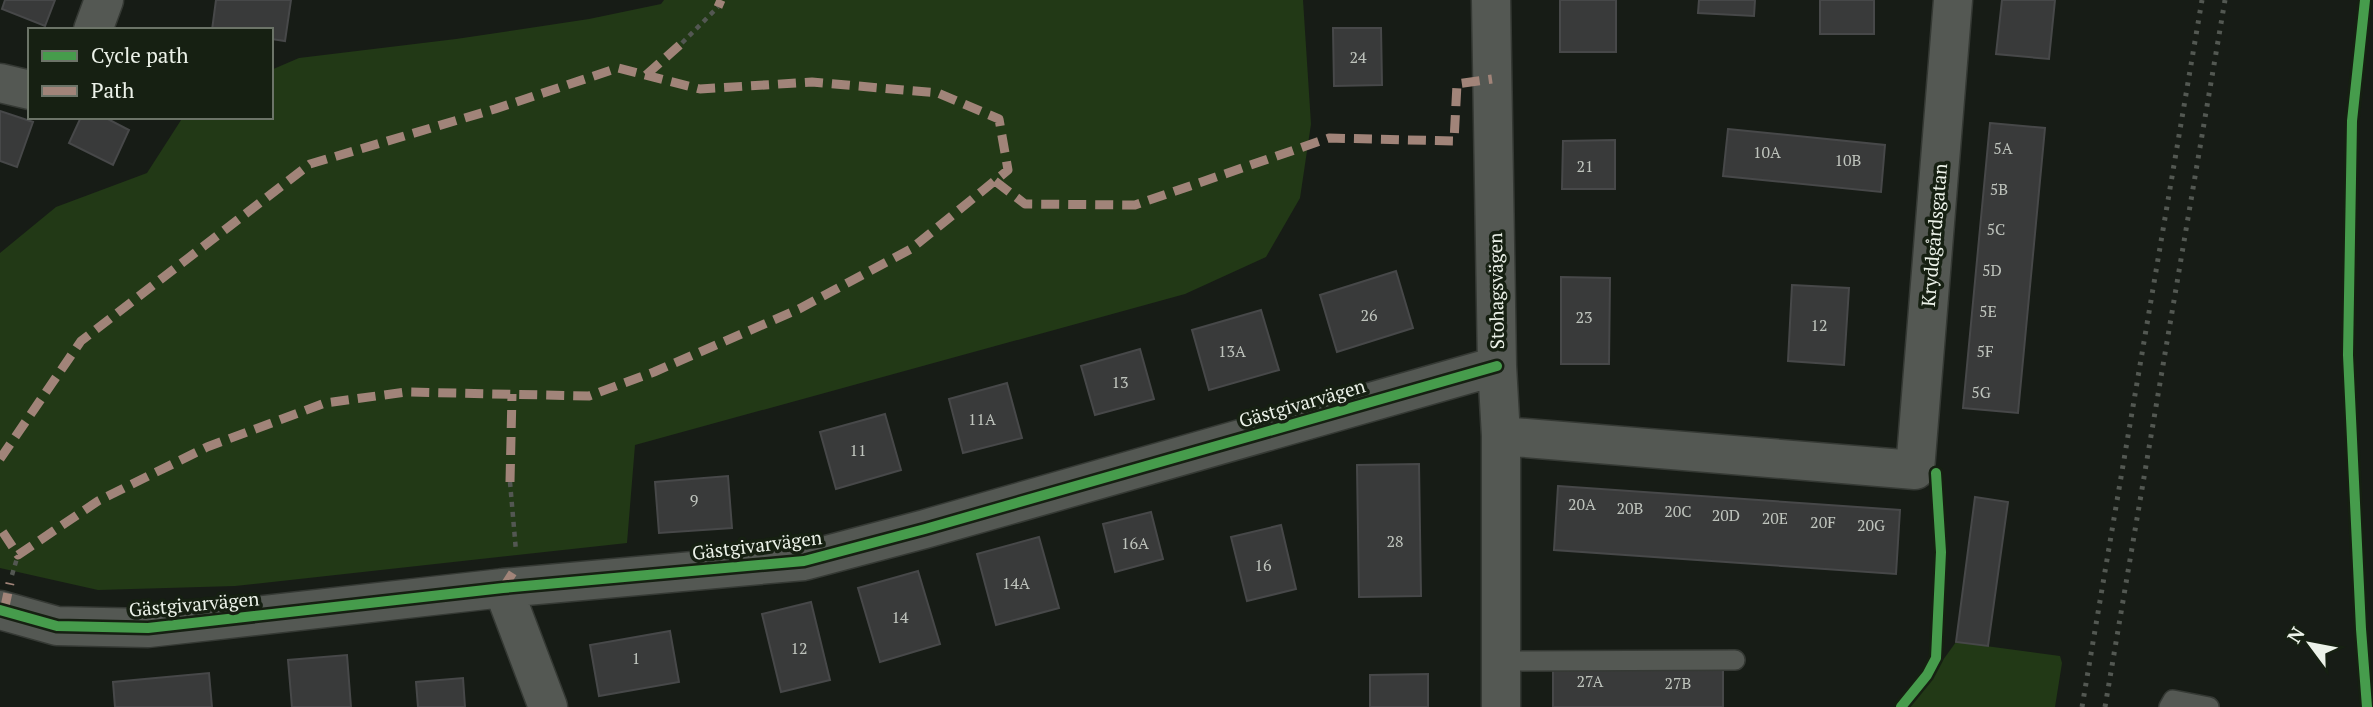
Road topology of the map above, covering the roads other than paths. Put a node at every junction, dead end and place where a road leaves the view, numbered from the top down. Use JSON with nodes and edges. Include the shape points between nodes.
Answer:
{"nodes":[{"id":1,"x":104,"y":0,"type":"edge"},
{"id":2,"x":1491,"y":0,"type":"edge"},
{"id":3,"x":1953,"y":0,"type":"edge"},
{"id":4,"x":94,"y":28,"type":"edge"},
{"id":5,"x":0,"y":83,"type":"edge"},
{"id":6,"x":28,"y":90,"type":"edge"},
{"id":7,"x":1497,"y":366,"type":"junction"},
{"id":8,"x":1501,"y":436,"type":"junction"},
{"id":9,"x":510,"y":571,"type":"junction"},
{"id":10,"x":5,"y":596,"type":"edge"},
{"id":11,"x":1735,"y":660,"type":"dead end"},
{"id":12,"x":1501,"y":661,"type":"junction"},
{"id":13,"x":548,"y":707,"type":"edge"},
{"id":14,"x":1501,"y":707,"type":"edge"},
{"id":15,"x":2169,"y":707,"type":"edge"},
{"id":16,"x":2209,"y":707,"type":"edge"}],
"edges":[{"from":1,"to":4,"type":"street"},
{"from":2,"to":7,"type":"street","name":"Stohagsvägen"},
{"from":3,"to":8,"type":"street","name":"Kryddgårdsgatan","via":[[1915,470]]},
{"from":5,"to":6,"type":"street"},
{"from":7,"to":8,"type":"street","name":"Stohagsvägen"},
{"from":7,"to":9,"type":"street","name":"Gästgivarvägen","via":[[804,561]]},
{"from":8,"to":12,"type":"street","name":"Stohagsvägen"},
{"from":9,"to":10,"type":"street","name":"Gästgivarvägen","via":[[148,628],[57,626]]},
{"from":9,"to":13,"type":"street"},
{"from":11,"to":12,"type":"lane"},
{"from":12,"to":14,"type":"street","name":"Stohagsvägen"},
{"from":15,"to":16,"type":"lane","via":[[2173,701]]}]}
